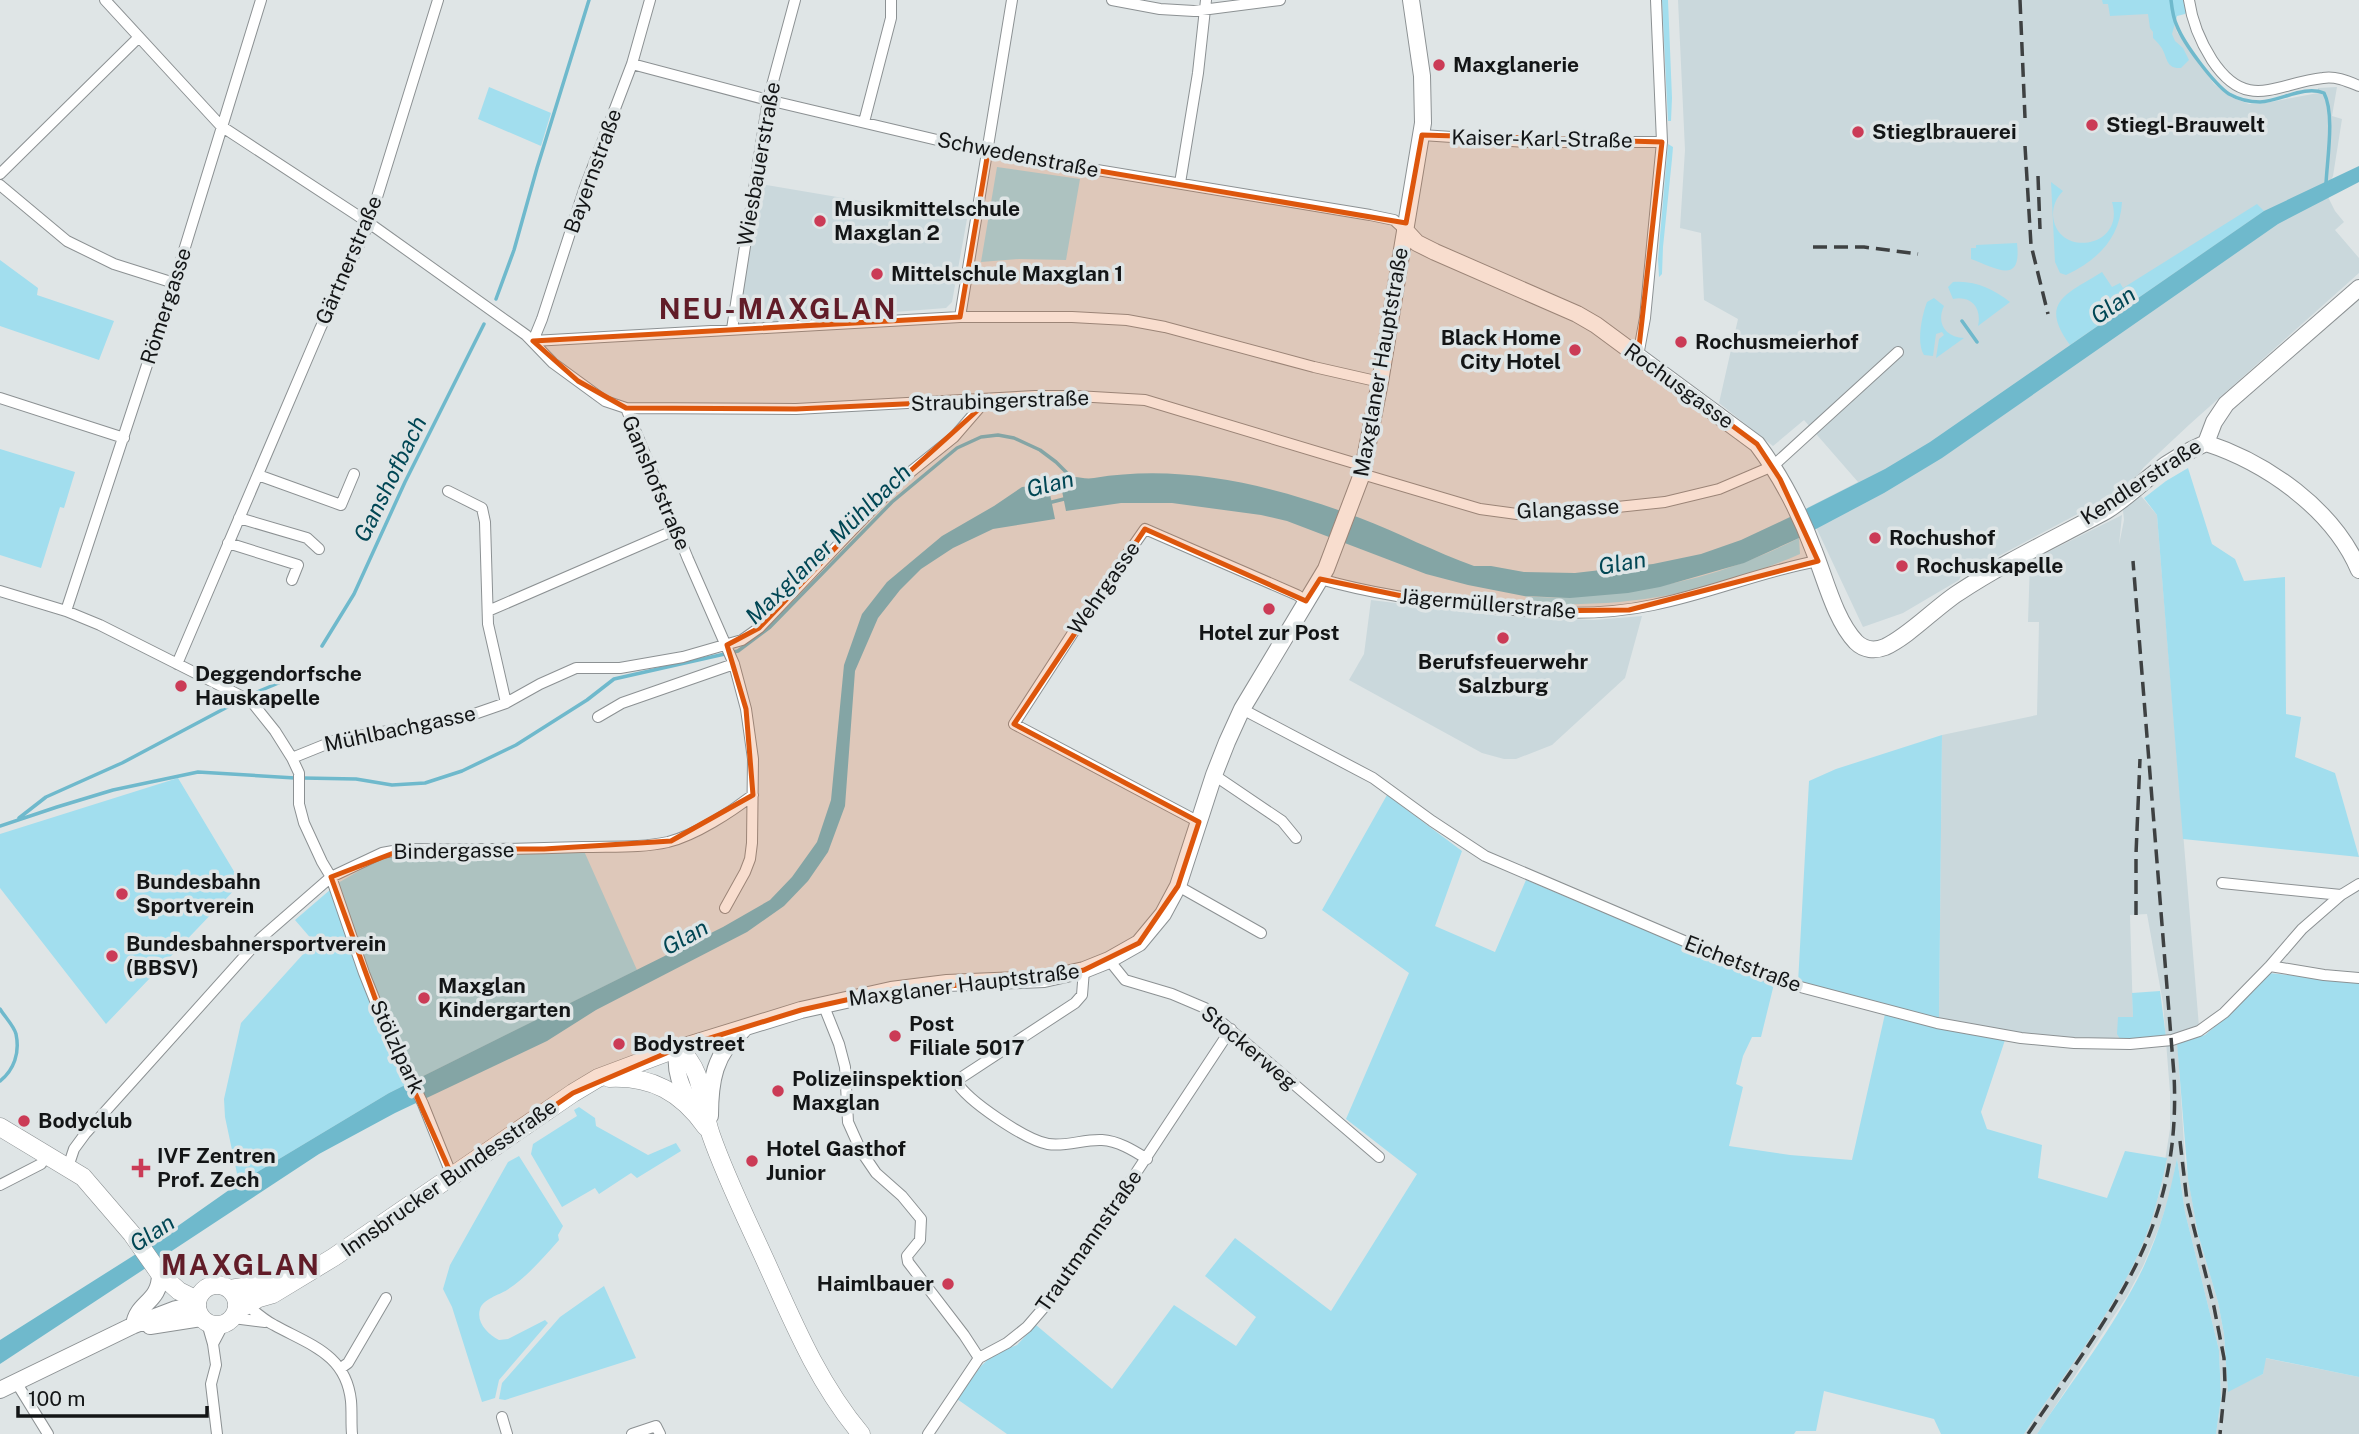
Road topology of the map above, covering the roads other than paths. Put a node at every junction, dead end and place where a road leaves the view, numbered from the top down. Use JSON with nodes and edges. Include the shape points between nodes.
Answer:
{"nodes":[{"id":1,"x":105,"y":0,"type":"edge"},
{"id":2,"x":261,"y":0,"type":"edge"},
{"id":3,"x":438,"y":0,"type":"edge"},
{"id":4,"x":650,"y":0,"type":"edge"},
{"id":5,"x":795,"y":0,"type":"edge"},
{"id":6,"x":891,"y":0,"type":"edge"},
{"id":7,"x":1012,"y":0,"type":"edge"},
{"id":8,"x":1112,"y":0,"type":"edge"},
{"id":9,"x":1280,"y":0,"type":"edge"},
{"id":10,"x":1411,"y":0,"type":"edge"},
{"id":11,"x":1656,"y":0,"type":"edge"},
{"id":12,"x":2189,"y":0,"type":"edge"},
{"id":13,"x":1206,"y":5,"type":"edge"},
{"id":14,"x":139,"y":37,"type":"junction"},
{"id":15,"x":632,"y":64,"type":"junction"},
{"id":16,"x":2359,"y":86,"type":"edge"},
{"id":17,"x":768,"y":100,"type":"junction"},
{"id":18,"x":864,"y":122,"type":"junction"},
{"id":19,"x":221,"y":126,"type":"junction"},
{"id":20,"x":1422,"y":135,"type":"junction"},
{"id":21,"x":1662,"y":142,"type":"junction"},
{"id":22,"x":988,"y":152,"type":"junction"},
{"id":23,"x":0,"y":174,"type":"edge"},
{"id":24,"x":1180,"y":183,"type":"junction"},
{"id":25,"x":0,"y":185,"type":"edge"},
{"id":26,"x":369,"y":223,"type":"junction"},
{"id":27,"x":1405,"y":230,"type":"junction"},
{"id":28,"x":174,"y":283,"type":"junction"},
{"id":29,"x":2359,"y":288,"type":"edge"},
{"id":30,"x":960,"y":317,"type":"junction"},
{"id":31,"x":732,"y":329,"type":"junction"},
{"id":32,"x":533,"y":341,"type":"junction"},
{"id":33,"x":1898,"y":352,"type":"dead end"},
{"id":34,"x":1637,"y":356,"type":"junction"},
{"id":35,"x":1380,"y":382,"type":"junction"},
{"id":36,"x":0,"y":398,"type":"edge"},
{"id":37,"x":986,"y":400,"type":"junction"},
{"id":38,"x":626,"y":408,"type":"junction"},
{"id":39,"x":124,"y":438,"type":"junction"},
{"id":40,"x":2206,"y":443,"type":"junction"},
{"id":41,"x":1773,"y":466,"type":"junction"},
{"id":42,"x":1363,"y":470,"type":"junction"},
{"id":43,"x":354,"y":474,"type":"dead end"},
{"id":44,"x":258,"y":475,"type":"junction"},
{"id":45,"x":447,"y":491,"type":"dead end"},
{"id":46,"x":239,"y":518,"type":"junction"},
{"id":47,"x":675,"y":530,"type":"junction"},
{"id":48,"x":229,"y":543,"type":"junction"},
{"id":49,"x":319,"y":549,"type":"dead end"},
{"id":50,"x":1818,"y":561,"type":"junction"},
{"id":51,"x":2359,"y":570,"type":"edge"},
{"id":52,"x":1320,"y":579,"type":"junction"},
{"id":53,"x":292,"y":580,"type":"dead end"},
{"id":54,"x":0,"y":590,"type":"edge"},
{"id":55,"x":1306,"y":601,"type":"junction"},
{"id":56,"x":66,"y":611,"type":"junction"},
{"id":57,"x":488,"y":611,"type":"junction"},
{"id":58,"x":1855,"y":641,"type":"joint"},
{"id":59,"x":730,"y":654,"type":"junction"},
{"id":60,"x":177,"y":664,"type":"junction"},
{"id":61,"x":506,"y":703,"type":"junction"},
{"id":62,"x":1242,"y":709,"type":"junction"},
{"id":63,"x":598,"y":717,"type":"dead end"},
{"id":64,"x":292,"y":758,"type":"junction"},
{"id":65,"x":1214,"y":775,"type":"junction"},
{"id":66,"x":753,"y":795,"type":"junction"},
{"id":67,"x":1199,"y":822,"type":"junction"},
{"id":68,"x":1296,"y":838,"type":"dead end"},
{"id":69,"x":331,"y":877,"type":"junction"},
{"id":70,"x":2222,"y":883,"type":"dead end"},
{"id":71,"x":2359,"y":884,"type":"edge"},
{"id":72,"x":1178,"y":886,"type":"junction"},
{"id":73,"x":2341,"y":895,"type":"junction"},
{"id":74,"x":725,"y":908,"type":"dead end"},
{"id":75,"x":1261,"y":933,"type":"dead end"},
{"id":76,"x":1110,"y":960,"type":"junction"},
{"id":77,"x":2270,"y":966,"type":"junction"},
{"id":78,"x":1084,"y":970,"type":"junction"},
{"id":79,"x":2359,"y":978,"type":"edge"},
{"id":80,"x":823,"y":1004,"type":"junction"},
{"id":81,"x":749,"y":1026,"type":"junction"},
{"id":82,"x":1231,"y":1029,"type":"junction"},
{"id":83,"x":678,"y":1048,"type":"junction"},
{"id":84,"x":598,"y":1078,"type":"junction"},
{"id":85,"x":696,"y":1114,"type":"junction"},
{"id":86,"x":0,"y":1127,"type":"edge"},
{"id":87,"x":710,"y":1133,"type":"junction"},
{"id":88,"x":48,"y":1154,"type":"junction"},
{"id":89,"x":1379,"y":1157,"type":"dead end"},
{"id":90,"x":1147,"y":1159,"type":"junction"},
{"id":91,"x":68,"y":1167,"type":"junction"},
{"id":92,"x":452,"y":1176,"type":"junction"},
{"id":93,"x":0,"y":1185,"type":"edge"},
{"id":94,"x":159,"y":1273,"type":"junction"},
{"id":95,"x":386,"y":1298,"type":"dead end"},
{"id":96,"x":219,"y":1307,"type":"junction"},
{"id":97,"x":271,"y":1324,"type":"junction"},
{"id":98,"x":134,"y":1325,"type":"junction"},
{"id":99,"x":979,"y":1358,"type":"junction"},
{"id":100,"x":341,"y":1368,"type":"junction"},
{"id":101,"x":16,"y":1382,"type":"junction"},
{"id":102,"x":0,"y":1390,"type":"edge"},
{"id":103,"x":502,"y":1417,"type":"dead end"},
{"id":104,"x":48,"y":1434,"type":"edge"},
{"id":105,"x":217,"y":1434,"type":"edge"},
{"id":106,"x":352,"y":1434,"type":"edge"},
{"id":107,"x":507,"y":1434,"type":"edge"},
{"id":108,"x":632,"y":1434,"type":"edge"},
{"id":109,"x":660,"y":1434,"type":"edge"},
{"id":110,"x":861,"y":1434,"type":"edge"},
{"id":111,"x":928,"y":1434,"type":"edge"}],
"edges":[{"from":1,"to":14,"type":"street","name":"Ganshofstraße"},
{"from":2,"to":19,"type":"street","name":"Römergasse"},
{"from":3,"to":26,"type":"street","name":"Gärtnerstraße"},
{"from":4,"to":15,"type":"street","name":"Bayernstraße"},
{"from":5,"to":17,"type":"street","name":"Wiesbauerstraße"},
{"from":6,"to":18,"type":"street","via":[[891,18]]},
{"from":7,"to":22,"type":"street"},
{"from":8,"to":13,"type":"street","via":[[1160,9]]},
{"from":9,"to":13,"type":"street"},
{"from":10,"to":20,"type":"street","name":"Maxglaner Hauptstraße","via":[[1422,76]]},
{"from":11,"to":21,"type":"street"},
{"from":12,"to":16,"type":"street","via":[[2197,33],[2219,69],[2236,86],[2270,90],[2323,78]]},
{"from":13,"to":24,"type":"street"},
{"from":14,"to":19,"type":"street","name":"Ganshofstraße"},
{"from":14,"to":23,"type":"street"},
{"from":15,"to":17,"type":"street","name":"Schwedenstraße"},
{"from":15,"to":32,"type":"street","name":"Bayernstraße"},
{"from":17,"to":18,"type":"street","name":"Schwedenstraße"},
{"from":17,"to":31,"type":"street","name":"Wiesbauerstraße"},
{"from":18,"to":22,"type":"street","name":"Schwedenstraße"},
{"from":19,"to":26,"type":"street","name":"Ganshofstraße"},
{"from":19,"to":28,"type":"street","name":"Römergasse"},
{"from":20,"to":21,"type":"street","name":"Kaiser-Karl-Straße","via":[[1527,142]]},
{"from":20,"to":27,"type":"street","name":"Maxglaner Hauptstraße"},
{"from":21,"to":34,"type":"street","via":[[1645,318]]},
{"from":22,"to":24,"type":"street","name":"Schwedenstraße"},
{"from":22,"to":30,"type":"street"},
{"from":24,"to":27,"type":"street","name":"Schwedenstraße","via":[[1394,220]]},
{"from":25,"to":28,"type":"street","via":[[67,242],[114,264]]},
{"from":26,"to":32,"type":"street","name":"Ganshofstraße"},
{"from":26,"to":44,"type":"street","name":"Gärtnerstraße"},
{"from":27,"to":34,"type":"street","name":"Rochusgasse","via":[[1435,252],[1577,314]]},
{"from":27,"to":35,"type":"street","name":"Maxglaner Hauptstraße"},
{"from":28,"to":39,"type":"street","name":"Römergasse"},
{"from":29,"to":40,"type":"street","name":"Kendlerstraße","via":[[2226,404]]},
{"from":30,"to":31,"type":"street"},
{"from":30,"to":35,"type":"street","via":[[1127,320]]},
{"from":31,"to":32,"type":"street"},
{"from":32,"to":38,"type":"street","name":"Ganshofstraße","via":[[578,382],[605,401]]},
{"from":33,"to":41,"type":"street","name":"Glangasse"},
{"from":34,"to":41,"type":"street","name":"Rochusgasse","via":[[1757,444]]},
{"from":35,"to":42,"type":"street","name":"Maxglaner Hauptstraße"},
{"from":36,"to":39,"type":"street"},
{"from":37,"to":38,"type":"street","name":"Straubingerstraße","via":[[796,409]]},
{"from":37,"to":42,"type":"street","name":"Straubingerstraße","via":[[1076,396],[1145,400]]},
{"from":37,"to":59,"type":"street","name":"Mühlbachgasse","via":[[954,437],[898,482]]},
{"from":38,"to":47,"type":"street","name":"Ganshofstraße"},
{"from":39,"to":56,"type":"street","name":"Römergasse"},
{"from":40,"to":51,"type":"street","via":[[2260,466],[2294,490],[2340,537]]},
{"from":40,"to":58,"type":"street","name":"Kendlerstraße","via":[[2168,463],[2106,510],[1958,593],[1892,643],[1874,649]]},
{"from":41,"to":42,"type":"street","name":"Glangasse","via":[[1719,489],[1665,502],[1517,514],[1480,509]]},
{"from":41,"to":50,"type":"street","name":"Rochusgasse"},
{"from":42,"to":52,"type":"street","name":"Maxglaner Hauptstraße"},
{"from":43,"to":44,"type":"street","via":[[341,505]]},
{"from":44,"to":46,"type":"street","name":"Gärtnerstraße"},
{"from":45,"to":57,"type":"street","via":[[482,509]]},
{"from":46,"to":48,"type":"street","name":"Gärtnerstraße"},
{"from":46,"to":49,"type":"street","via":[[307,538]]},
{"from":47,"to":57,"type":"street"},
{"from":47,"to":59,"type":"street","name":"Ganshofstraße"},
{"from":48,"to":53,"type":"street","via":[[298,565]]},
{"from":48,"to":60,"type":"street","name":"Gärtnerstraße"},
{"from":50,"to":52,"type":"street","name":"Jägermüllerstraße","via":[[1705,594],[1604,612],[1526,611],[1426,601]]},
{"from":50,"to":58,"type":"street","name":"Rochusgasse"},
{"from":52,"to":55,"type":"street","name":"Maxglaner Hauptstraße"},
{"from":54,"to":56,"type":"street"},
{"from":55,"to":62,"type":"street","name":"Maxglaner Hauptstraße"},
{"from":55,"to":67,"type":"street","name":"Wehrgasse","via":[[1145,530],[1014,724]]},
{"from":56,"to":60,"type":"street"},
{"from":57,"to":61,"type":"street"},
{"from":59,"to":61,"type":"street","name":"Mühlbachgasse","via":[[621,668],[576,668]]},
{"from":59,"to":63,"type":"street","name":"Mühlbachgasse"},
{"from":59,"to":66,"type":"street","name":"Ganshofstraße","via":[[746,709]]},
{"from":60,"to":64,"type":"street","via":[[246,698]]},
{"from":61,"to":64,"type":"street","name":"Mühlbachgasse","via":[[457,720],[339,739]]},
{"from":62,"to":65,"type":"street","name":"Maxglaner Hauptstraße"},
{"from":62,"to":77,"type":"street","name":"Eichetstraße","via":[[1373,778],[1485,856],[1778,981],[1875,1008],[2021,1038],[2151,1043],[2186,1037],[2210,1025]]},
{"from":64,"to":69,"type":"street","name":"Stölzlpark","via":[[299,773],[304,823]]},
{"from":65,"to":67,"type":"street","name":"Maxglaner Hauptstraße"},
{"from":65,"to":68,"type":"street","via":[[1282,821]]},
{"from":66,"to":69,"type":"street","name":"Bindergasse","via":[[671,841],[544,849],[404,849],[382,853]]},
{"from":66,"to":74,"type":"street","name":"Ganshofstraße","via":[[750,859]]},
{"from":67,"to":72,"type":"street","name":"Maxglaner Hauptstraße"},
{"from":69,"to":91,"type":"street","name":"Bindergasse","via":[[261,939],[211,993],[85,1134]]},
{"from":69,"to":92,"type":"street","name":"Stölzlpark","via":[[374,998]]},
{"from":70,"to":73,"type":"street"},
{"from":71,"to":73,"type":"street","name":"Eichetstraße"},
{"from":72,"to":75,"type":"street"},
{"from":72,"to":76,"type":"street","name":"Maxglaner Hauptstraße","via":[[1139,943]]},
{"from":73,"to":77,"type":"street","name":"Eichetstraße","via":[[2302,929]]},
{"from":76,"to":78,"type":"street","name":"Maxglaner Hauptstraße"},
{"from":76,"to":82,"type":"street","name":"Stockerweg","via":[[1125,980],[1205,1007]]},
{"from":77,"to":79,"type":"street"},
{"from":78,"to":80,"type":"street","name":"Maxglaner Hauptstraße","via":[[1044,979],[922,986]]},
{"from":78,"to":90,"type":"street","via":[[1082,995],[1075,1003],[956,1081],[975,1103],[1034,1140],[1059,1145],[1115,1142]]},
{"from":80,"to":81,"type":"street","name":"Maxglaner Hauptstraße"},
{"from":80,"to":99,"type":"street","via":[[845,1066],[852,1132],[876,1173],[921,1219],[920,1240],[907,1256],[908,1262]]},
{"from":81,"to":83,"type":"street","name":"Maxglaner Hauptstraße"},
{"from":81,"to":87,"type":"street","via":[[716,1064]]},
{"from":82,"to":89,"type":"street","name":"Stockerweg"},
{"from":82,"to":90,"type":"street","name":"Trautmannstraße"},
{"from":83,"to":84,"type":"main road","name":"Innsbrucker Bundesstraße"},
{"from":83,"to":85,"type":"street","via":[[677,1075]]},
{"from":83,"to":87,"type":"main road","via":[[699,1076]]},
{"from":84,"to":85,"type":"main road","via":[[649,1081]]},
{"from":84,"to":92,"type":"main road","name":"Innsbrucker Bundesstraße"},
{"from":85,"to":87,"type":"main road"},
{"from":86,"to":88,"type":"main road"},
{"from":87,"to":110,"type":"main road","via":[[811,1361]]},
{"from":88,"to":91,"type":"main road"},
{"from":88,"to":93,"type":"street","via":[[41,1164]]},
{"from":90,"to":99,"type":"street","name":"Trautmannstraße","via":[[1058,1291],[1027,1327]]},
{"from":91,"to":94,"type":"main road","via":[[102,1198]]},
{"from":92,"to":96,"type":"main road","name":"Innsbrucker Bundesstraße","via":[[299,1277]]},
{"from":94,"to":96,"type":"main road","via":[[179,1292]]},
{"from":94,"to":98,"type":"street","via":[[158,1293],[135,1316]]},
{"from":95,"to":100,"type":"street"},
{"from":96,"to":97,"type":"street"},
{"from":96,"to":97,"type":"street"},
{"from":96,"to":98,"type":"street","via":[[176,1309]]},
{"from":96,"to":105,"type":"street","via":[[211,1384]]},
{"from":97,"to":100,"type":"street","via":[[309,1343]]},
{"from":98,"to":101,"type":"street"},
{"from":99,"to":111,"type":"street","name":"Trautmannstraße"},
{"from":100,"to":106,"type":"street","via":[[351,1401]]},
{"from":101,"to":102,"type":"street"},
{"from":101,"to":104,"type":"street"},
{"from":103,"to":107,"type":"street"},
{"from":108,"to":109,"type":"street","via":[[656,1426]]}]}
